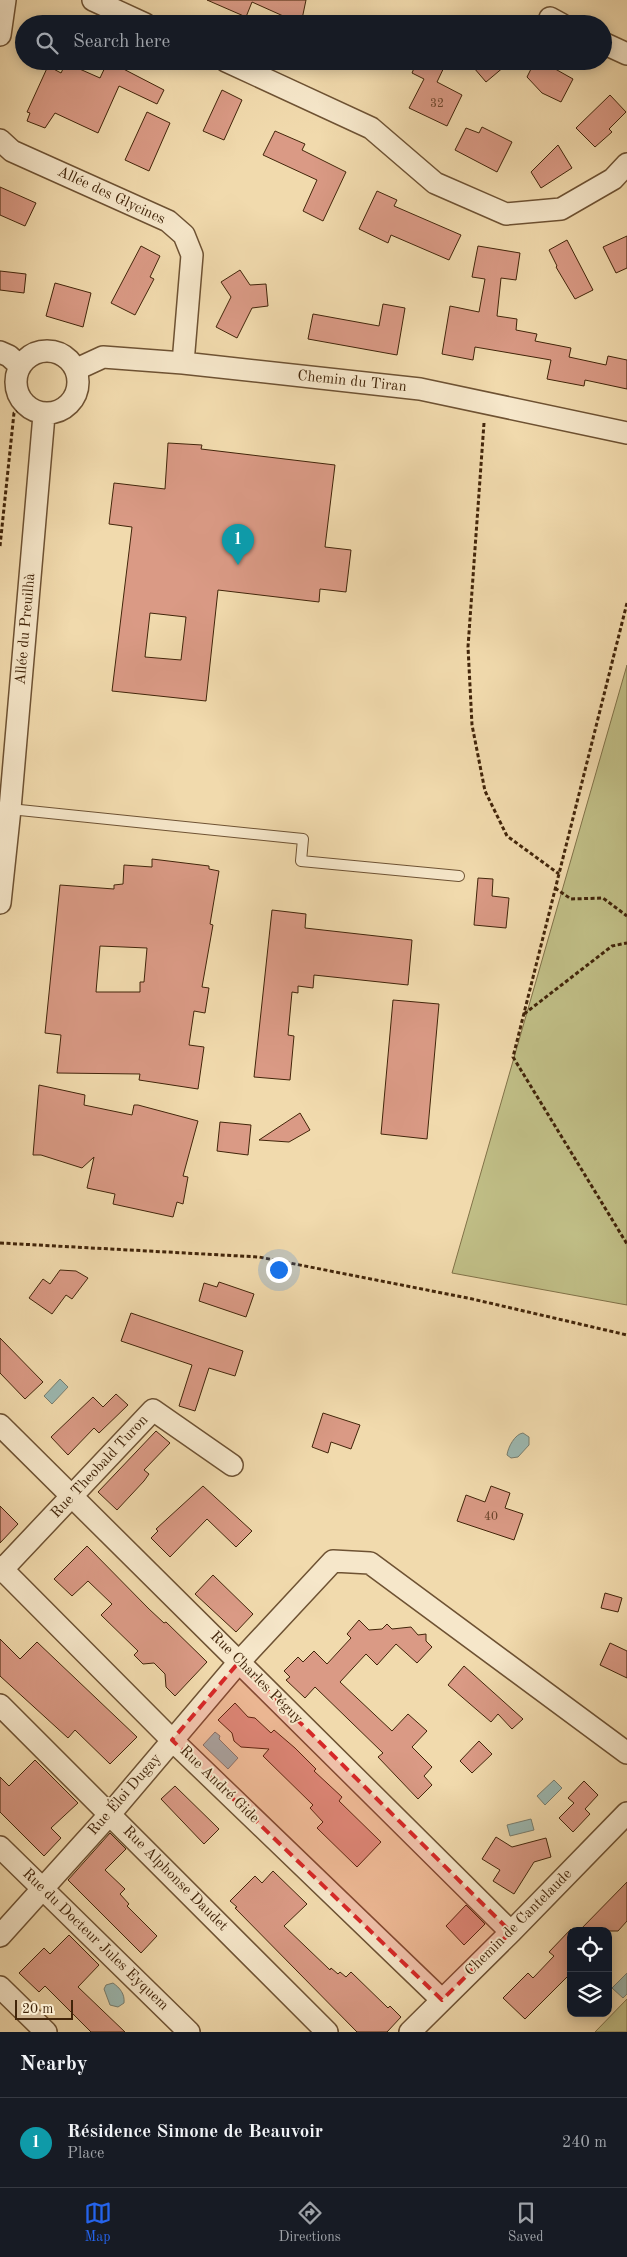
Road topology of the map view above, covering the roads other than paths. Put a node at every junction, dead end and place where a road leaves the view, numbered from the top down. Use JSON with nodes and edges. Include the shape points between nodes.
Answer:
{"nodes":[{"id":1,"x":5,"y":0,"type":"edge"},
{"id":2,"x":93,"y":0,"type":"edge"},
{"id":3,"x":126,"y":15,"type":"edge"},
{"id":4,"x":0,"y":35,"type":"edge"},
{"id":5,"x":612,"y":47,"type":"edge"},
{"id":6,"x":627,"y":54,"type":"edge"},
{"id":7,"x":245,"y":70,"type":"edge"},
{"id":8,"x":0,"y":140,"type":"edge"},
{"id":9,"x":627,"y":164,"type":"edge"},
{"id":10,"x":0,"y":352,"type":"edge"},
{"id":11,"x":183,"y":363,"type":"junction"},
{"id":12,"x":19,"y":365,"type":"junction"},
{"id":13,"x":77,"y":370,"type":"junction"},
{"id":14,"x":34,"y":410,"type":"junction"},
{"id":15,"x":627,"y":433,"type":"edge"},
{"id":16,"x":10,"y":810,"type":"junction"},
{"id":17,"x":459,"y":876,"type":"dead end"},
{"id":18,"x":0,"y":903,"type":"edge"},
{"id":19,"x":0,"y":1425,"type":"edge"},
{"id":20,"x":232,"y":1466,"type":"dead end"},
{"id":21,"x":72,"y":1497,"type":"junction"},
{"id":22,"x":1,"y":1570,"type":"edge"},
{"id":23,"x":239,"y":1662,"type":"junction"},
{"id":24,"x":0,"y":1705,"type":"edge"},
{"id":25,"x":172,"y":1740,"type":"junction"},
{"id":26,"x":627,"y":1752,"type":"edge"},
{"id":27,"x":627,"y":1813,"type":"edge"},
{"id":28,"x":110,"y":1814,"type":"junction"},
{"id":29,"x":0,"y":1847,"type":"edge"},
{"id":30,"x":42,"y":1888,"type":"junction"},
{"id":31,"x":511,"y":1932,"type":"junction"},
{"id":32,"x":0,"y":1936,"type":"edge"},
{"id":33,"x":0,"y":1987,"type":"edge"},
{"id":34,"x":442,"y":2000,"type":"junction"},
{"id":35,"x":46,"y":2032,"type":"edge"},
{"id":36,"x":190,"y":2032,"type":"edge"},
{"id":37,"x":327,"y":2032,"type":"edge"},
{"id":38,"x":410,"y":2032,"type":"edge"}],
"edges":[{"from":1,"to":4,"type":"street"},
{"from":2,"to":3,"type":"street"},
{"from":5,"to":6,"type":"street"},
{"from":7,"to":9,"type":"street","via":[[371,128],[436,183],[506,214],[562,209],[613,179]]},
{"from":8,"to":11,"type":"street","name":"Allée des Glycines","via":[[12,151],[168,222],[184,235],[192,255]]},
{"from":10,"to":12,"type":"street"},
{"from":11,"to":13,"type":"street","name":"Chemin du Tiran","via":[[103,357]]},
{"from":11,"to":15,"type":"street","name":"Chemin du Tiran","via":[[420,389]]},
{"from":12,"to":13,"type":"street","via":[[32,353],[49,350],[66,356]]},
{"from":12,"to":14,"type":"street","via":[[15,390]]},
{"from":13,"to":14,"type":"street","via":[[78,391],[65,409]]},
{"from":14,"to":16,"type":"street","name":"Allée du Preuilhà"},
{"from":16,"to":17,"type":"lane","via":[[304,839],[301,861]]},
{"from":16,"to":18,"type":"street","name":"Allée du Preuilhà"},
{"from":19,"to":21,"type":"street","name":"Rue Charles Péguy"},
{"from":20,"to":21,"type":"street","name":"Rue Theobald Turon","via":[[153,1410]]},
{"from":21,"to":22,"type":"street","name":"Rue Theobald Turon"},
{"from":21,"to":23,"type":"street","name":"Rue Charles Péguy"},
{"from":22,"to":25,"type":"street","name":"Rue André Gide"},
{"from":23,"to":25,"type":"street","name":"Rue Éloi Dugay"},
{"from":23,"to":26,"type":"street","name":"Rue Éloi Dugay","via":[[333,1560],[370,1563]]},
{"from":23,"to":31,"type":"street","name":"Rue Charles Péguy"},
{"from":24,"to":28,"type":"street","name":"Rue Alphonse Daudet"},
{"from":25,"to":28,"type":"street","name":"Rue Éloi Dugay"},
{"from":25,"to":34,"type":"street","name":"Rue André Gide"},
{"from":27,"to":31,"type":"street","name":"Chemin de Cantelaude"},
{"from":28,"to":30,"type":"street","name":"Rue Éloi Dugay"},
{"from":28,"to":37,"type":"street","name":"Rue Alphonse Daudet"},
{"from":29,"to":30,"type":"street","name":"Rue du Docteur Jules Eyquem"},
{"from":30,"to":32,"type":"street","name":"Rue Éloi Dugay"},
{"from":30,"to":36,"type":"street","name":"Rue du Docteur Jules Eyquem"},
{"from":31,"to":34,"type":"street","name":"Chemin de Cantelaude"},
{"from":33,"to":35,"type":"street"},
{"from":34,"to":38,"type":"street","name":"Chemin de Cantelaude"}]}
